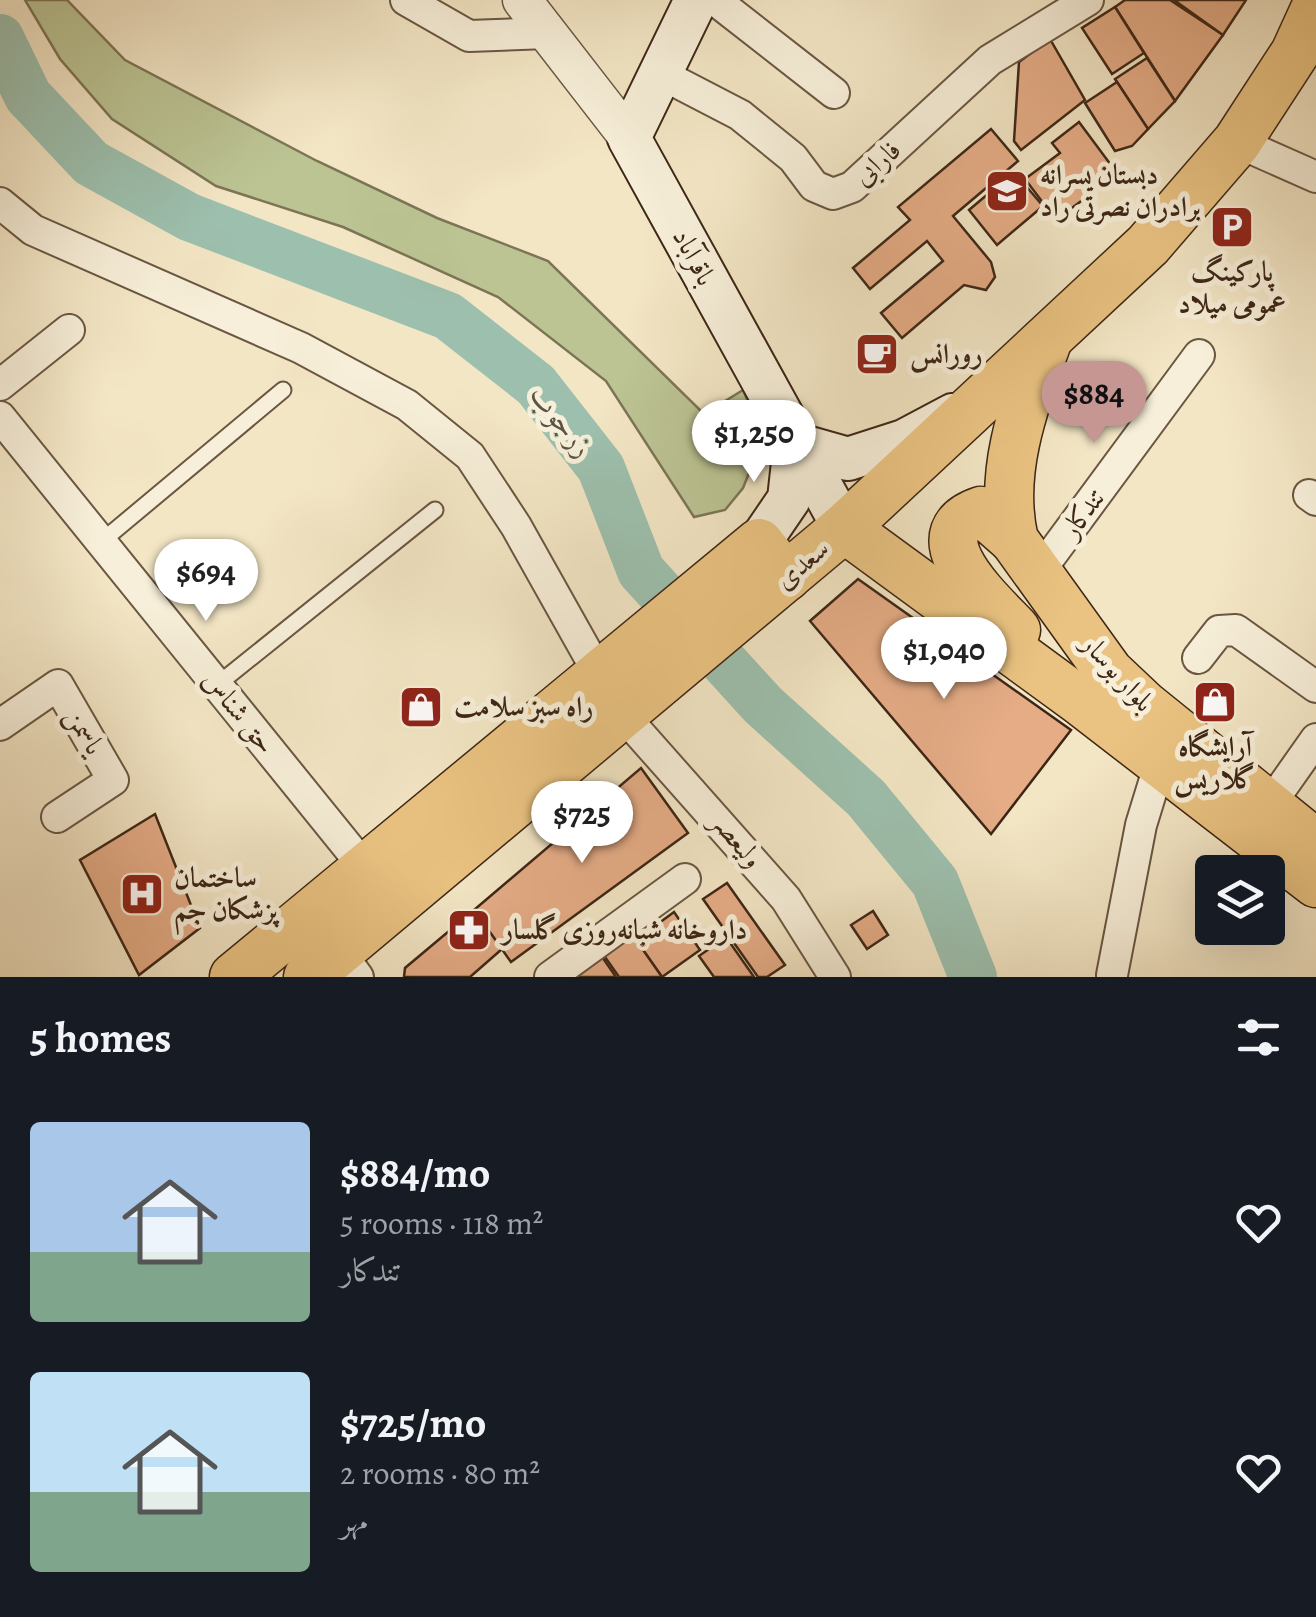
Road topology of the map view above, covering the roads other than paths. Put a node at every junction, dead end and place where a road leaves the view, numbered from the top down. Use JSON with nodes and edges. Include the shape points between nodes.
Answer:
{"nodes":[{"id":1,"x":406,"y":0,"type":"edge"},
{"id":2,"x":522,"y":0,"type":"edge"},
{"id":3,"x":696,"y":0,"type":"edge"},
{"id":4,"x":716,"y":0,"type":"edge"},
{"id":5,"x":1088,"y":0,"type":"edge"},
{"id":6,"x":1316,"y":7,"type":"edge"},
{"id":7,"x":547,"y":33,"type":"junction"},
{"id":8,"x":661,"y":74,"type":"junction"},
{"id":9,"x":834,"y":93,"type":"dead end"},
{"id":10,"x":629,"y":138,"type":"junction"},
{"id":11,"x":1237,"y":142,"type":"junction"},
{"id":12,"x":1316,"y":177,"type":"edge"},
{"id":13,"x":0,"y":204,"type":"edge"},
{"id":14,"x":70,"y":330,"type":"dead end"},
{"id":15,"x":1050,"y":334,"type":"junction"},
{"id":16,"x":1198,"y":356,"type":"dead end"},
{"id":17,"x":0,"y":385,"type":"edge"},
{"id":18,"x":283,"y":390,"type":"dead end"},
{"id":19,"x":972,"y":406,"type":"junction"},
{"id":20,"x":0,"y":417,"type":"edge"},
{"id":21,"x":795,"y":444,"type":"junction"},
{"id":22,"x":435,"y":510,"type":"dead end"},
{"id":23,"x":844,"y":528,"type":"junction"},
{"id":24,"x":101,"y":542,"type":"junction"},
{"id":25,"x":1026,"y":556,"type":"junction"},
{"id":26,"x":773,"y":560,"type":"junction"},
{"id":27,"x":1198,"y":658,"type":"dead end"},
{"id":28,"x":216,"y":685,"type":"junction"},
{"id":29,"x":621,"y":686,"type":"junction"},
{"id":30,"x":1316,"y":687,"type":"edge"},
{"id":31,"x":1083,"y":703,"type":"junction"},
{"id":32,"x":0,"y":725,"type":"edge"},
{"id":33,"x":1316,"y":739,"type":"edge"},
{"id":34,"x":1160,"y":763,"type":"junction"},
{"id":35,"x":1268,"y":807,"type":"junction"},
{"id":36,"x":57,"y":816,"type":"dead end"},
{"id":37,"x":1316,"y":844,"type":"edge"},
{"id":38,"x":364,"y":868,"type":"junction"},
{"id":39,"x":686,"y":879,"type":"dead end"},
{"id":40,"x":1316,"y":883,"type":"edge"},
{"id":41,"x":335,"y":968,"type":"edge"},
{"id":42,"x":831,"y":975,"type":"edge"},
{"id":43,"x":1112,"y":976,"type":"edge"},
{"id":44,"x":234,"y":977,"type":"edge"},
{"id":45,"x":550,"y":977,"type":"edge"}],
"edges":[{"from":1,"to":7,"type":"street","via":[[468,36]]},
{"from":2,"to":7,"type":"street","name":"باقرآباد"},
{"from":3,"to":8,"type":"main road"},
{"from":4,"to":9,"type":"street"},
{"from":5,"to":8,"type":"street","name":"فارابی","via":[[990,60],[852,187],[833,194],[814,186],[793,158],[740,115]]},
{"from":6,"to":11,"type":"main road","name":"سعدی","via":[[1295,53]]},
{"from":7,"to":10,"type":"street","name":"باقرآباد"},
{"from":8,"to":10,"type":"main road"},
{"from":10,"to":21,"type":"main road","name":"باقرآباد"},
{"from":11,"to":12,"type":"street"},
{"from":11,"to":15,"type":"main road","name":"سعدی","via":[[1148,245]]},
{"from":13,"to":29,"type":"street","name":"ولیعصر","via":[[33,230],[301,348],[408,405],[470,456]]},
{"from":14,"to":17,"type":"street"},
{"from":15,"to":19,"type":"main road","name":"سعدی"},
{"from":15,"to":25,"type":"main road","via":[[1016,424],[1009,516]]},
{"from":16,"to":25,"type":"street","name":"تندکار"},
{"from":18,"to":24,"type":"lane"},
{"from":19,"to":21,"type":"main road","via":[[904,441],[848,459]]},
{"from":19,"to":23,"type":"main road","name":"سعدی"},
{"from":20,"to":24,"type":"street","name":"حق شناس"},
{"from":21,"to":23,"type":"main road","name":"باقرآباد"},
{"from":21,"to":26,"type":"main road","name":"سعدی"},
{"from":22,"to":28,"type":"lane"},
{"from":23,"to":26,"type":"main road","name":"سعدی"},
{"from":23,"to":31,"type":"main road","name":"بلوار بوسار"},
{"from":24,"to":28,"type":"street","name":"حق شناس"},
{"from":25,"to":31,"type":"main road","via":[[982,511],[963,517],[952,534],[956,559]]},
{"from":25,"to":35,"type":"main road","name":"بلوار بوسار","via":[[1110,672]]},
{"from":26,"to":29,"type":"main road","name":"سعدی"},
{"from":27,"to":30,"type":"street","via":[[1219,631],[1236,630]]},
{"from":28,"to":38,"type":"street","name":"حق شناس"},
{"from":29,"to":38,"type":"main road","name":"سعدی"},
{"from":29,"to":41,"type":"main road","name":"سعدی"},
{"from":29,"to":42,"type":"street","name":"ولیعصر","via":[[786,899]]},
{"from":31,"to":34,"type":"main road","name":"بلوار بوسار"},
{"from":32,"to":36,"type":"street","name":"یاسمن","via":[[58,684],[113,780]]},
{"from":33,"to":35,"type":"street"},
{"from":34,"to":40,"type":"main road","name":"بلوار بوسار"},
{"from":34,"to":43,"type":"street"},
{"from":35,"to":37,"type":"main road","name":"بلوار بوسار"},
{"from":38,"to":44,"type":"main road","name":"سعدی"},
{"from":39,"to":45,"type":"street"}]}
